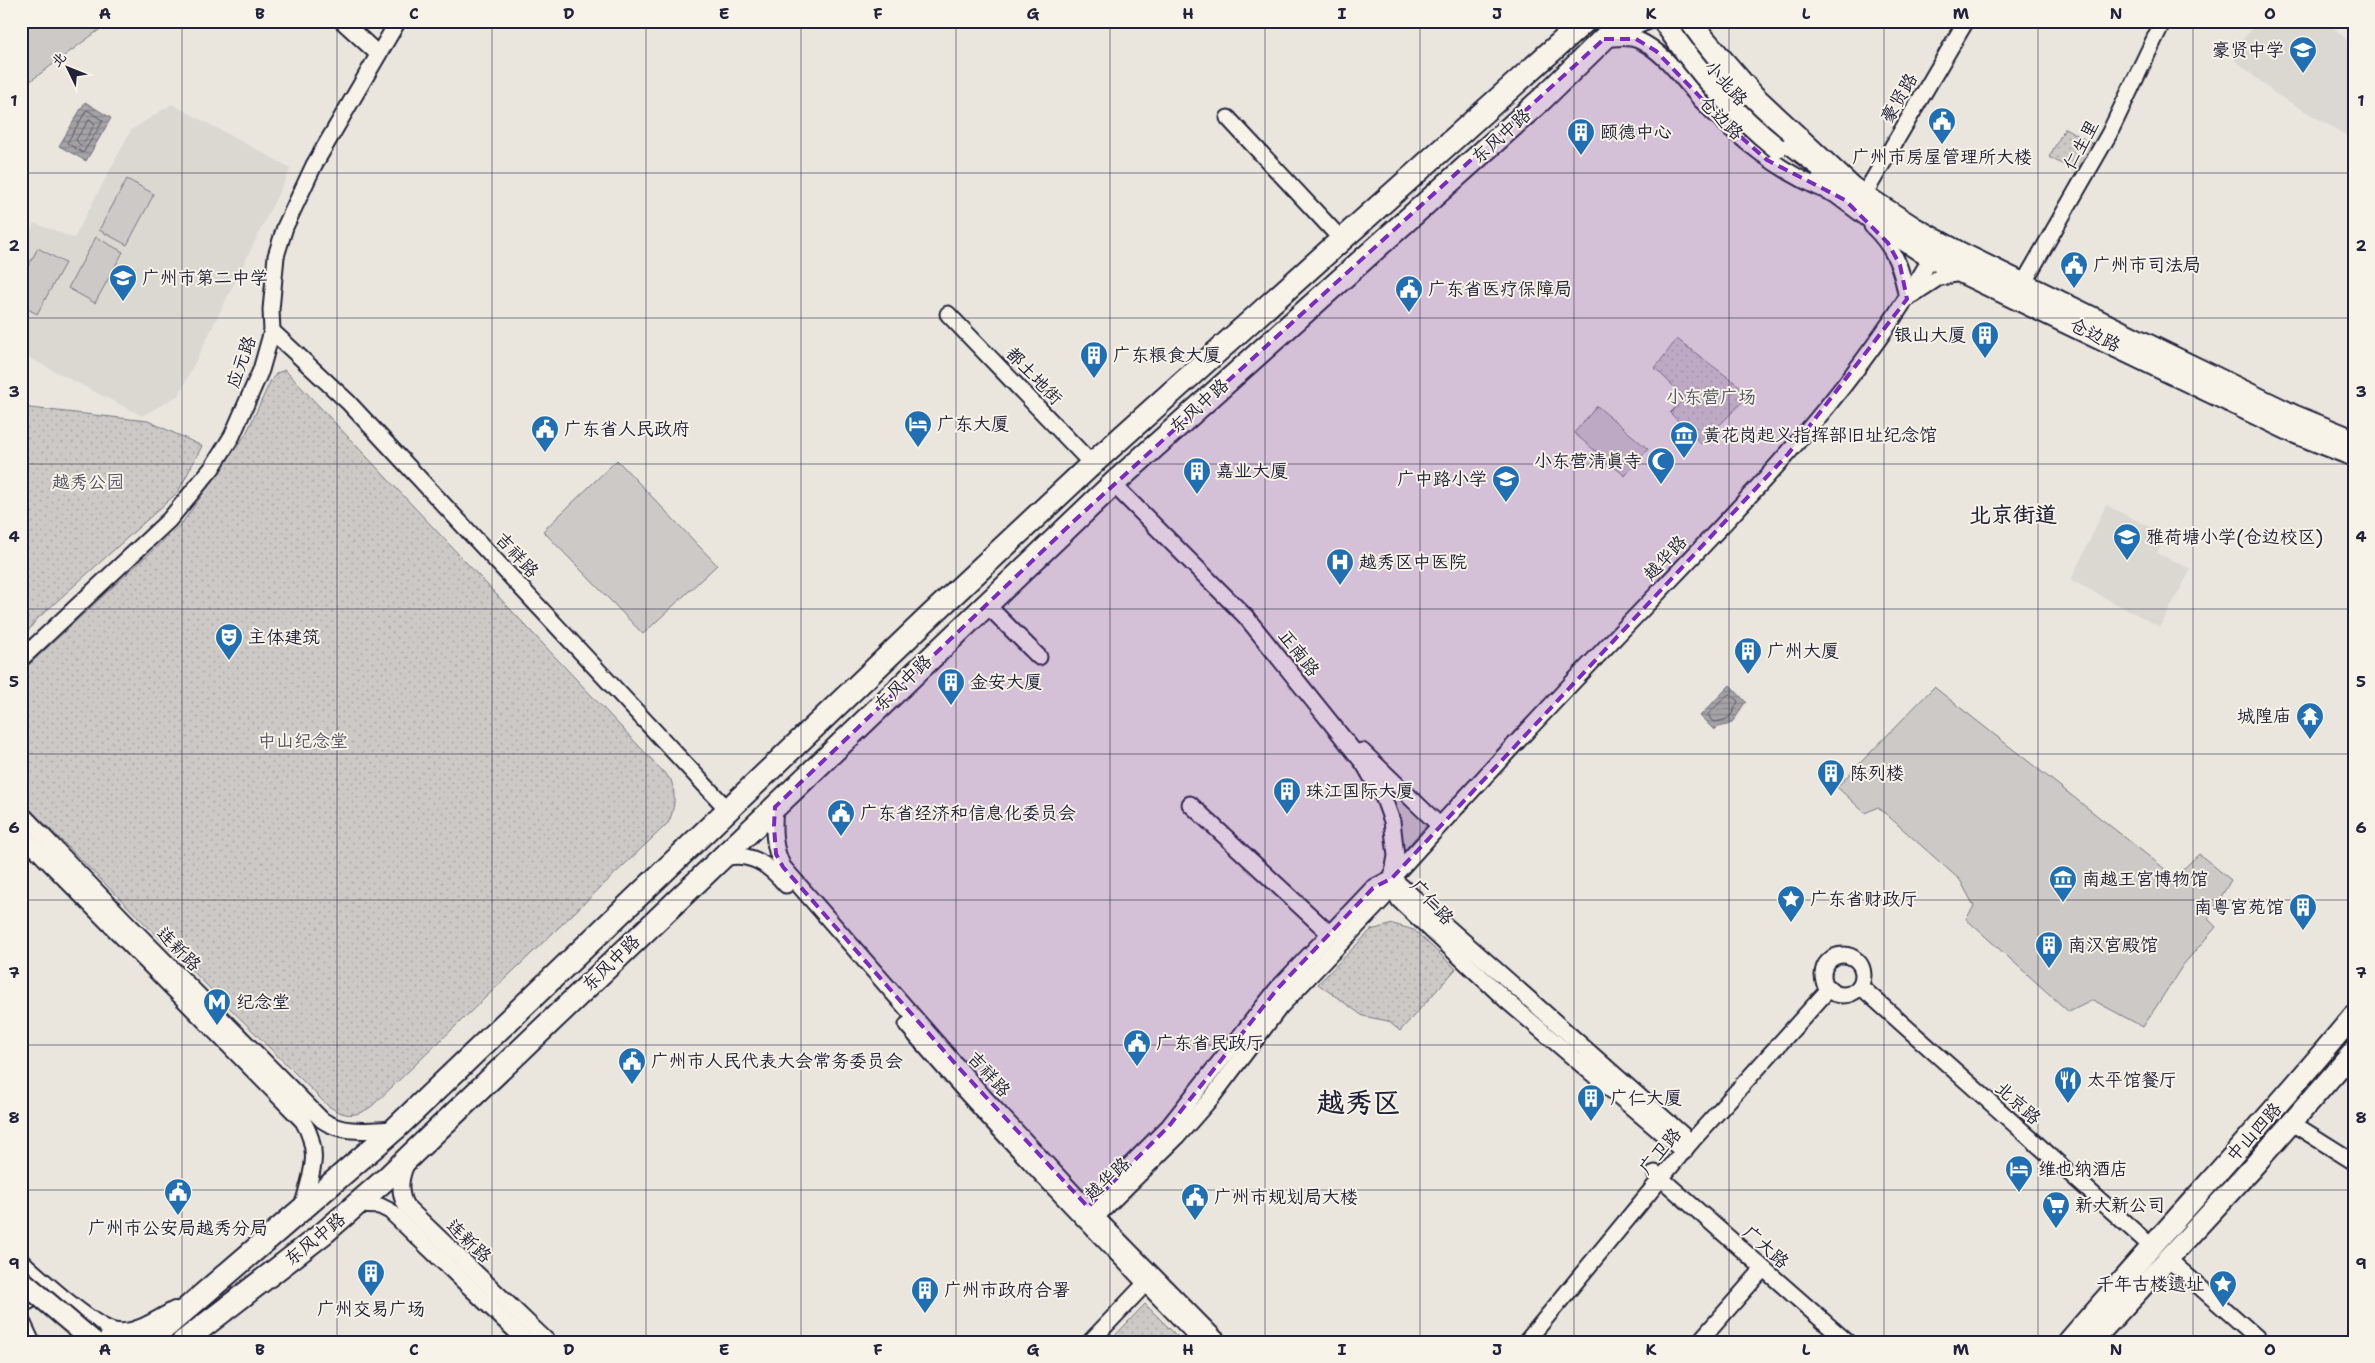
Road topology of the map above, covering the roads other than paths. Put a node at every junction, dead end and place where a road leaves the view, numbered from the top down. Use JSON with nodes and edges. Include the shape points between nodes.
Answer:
{"nodes":[{"id":1,"x":342,"y":21,"type":"edge"},
{"id":2,"x":398,"y":21,"type":"edge"},
{"id":3,"x":1622,"y":21,"type":"edge"},
{"id":4,"x":1649,"y":21,"type":"edge"},
{"id":5,"x":1663,"y":21,"type":"edge"},
{"id":6,"x":1675,"y":21,"type":"edge"},
{"id":7,"x":1684,"y":21,"type":"edge"},
{"id":8,"x":1966,"y":21,"type":"edge"},
{"id":9,"x":2163,"y":21,"type":"edge"},
{"id":10,"x":1578,"y":24,"type":"edge"},
{"id":11,"x":1700,"y":27,"type":"edge"},
{"id":12,"x":1604,"y":39,"type":"junction"},
{"id":13,"x":378,"y":54,"type":"junction"},
{"id":14,"x":1666,"y":60,"type":"junction"},
{"id":15,"x":1228,"y":118,"type":"dead end"},
{"id":16,"x":1780,"y":143,"type":"junction"},
{"id":17,"x":1864,"y":194,"type":"junction"},
{"id":18,"x":1845,"y":200,"type":"junction"},
{"id":19,"x":1342,"y":239,"type":"junction"},
{"id":20,"x":1935,"y":250,"type":"junction"},
{"id":21,"x":1963,"y":272,"type":"junction"},
{"id":22,"x":2023,"y":284,"type":"junction"},
{"id":23,"x":1906,"y":299,"type":"junction"},
{"id":24,"x":948,"y":314,"type":"dead end"},
{"id":25,"x":272,"y":332,"type":"junction"},
{"id":26,"x":2354,"y":440,"type":"edge"},
{"id":27,"x":2354,"y":456,"type":"edge"},
{"id":28,"x":1092,"y":464,"type":"junction"},
{"id":29,"x":1113,"y":484,"type":"junction"},
{"id":30,"x":986,"y":604,"type":"junction"},
{"id":31,"x":23,"y":654,"type":"edge"},
{"id":32,"x":1039,"y":657,"type":"dead end"},
{"id":33,"x":1327,"y":717,"type":"junction"},
{"id":34,"x":1190,"y":804,"type":"dead end"},
{"id":35,"x":775,"y":807,"type":"junction"},
{"id":36,"x":729,"y":810,"type":"junction"},
{"id":37,"x":21,"y":812,"type":"edge"},
{"id":38,"x":1440,"y":826,"type":"junction"},
{"id":39,"x":21,"y":834,"type":"edge"},
{"id":40,"x":721,"y":858,"type":"junction"},
{"id":41,"x":1392,"y":878,"type":"junction"},
{"id":42,"x":1329,"y":933,"type":"junction"},
{"id":43,"x":1860,"y":986,"type":"junction"},
{"id":44,"x":1829,"y":989,"type":"junction"},
{"id":45,"x":2354,"y":1015,"type":"edge"},
{"id":46,"x":2354,"y":1051,"type":"edge"},
{"id":47,"x":2292,"y":1123,"type":"junction"},
{"id":48,"x":396,"y":1129,"type":"junction"},
{"id":49,"x":1684,"y":1144,"type":"junction"},
{"id":50,"x":413,"y":1154,"type":"junction"},
{"id":51,"x":2354,"y":1162,"type":"edge"},
{"id":52,"x":1658,"y":1176,"type":"junction"},
{"id":53,"x":357,"y":1205,"type":"junction"},
{"id":54,"x":301,"y":1212,"type":"junction"},
{"id":55,"x":1089,"y":1214,"type":"junction"},
{"id":56,"x":2151,"y":1246,"type":"junction"},
{"id":57,"x":2167,"y":1258,"type":"junction"},
{"id":58,"x":1763,"y":1269,"type":"junction"},
{"id":59,"x":26,"y":1274,"type":"edge"},
{"id":60,"x":1145,"y":1284,"type":"junction"},
{"id":61,"x":21,"y":1291,"type":"edge"},
{"id":62,"x":21,"y":1301,"type":"edge"},
{"id":63,"x":194,"y":1302,"type":"junction"},
{"id":64,"x":21,"y":1325,"type":"edge"},
{"id":65,"x":190,"y":1339,"type":"edge"},
{"id":66,"x":29,"y":1342,"type":"edge"},
{"id":67,"x":80,"y":1342,"type":"edge"},
{"id":68,"x":94,"y":1342,"type":"edge"},
{"id":69,"x":129,"y":1342,"type":"edge"},
{"id":70,"x":148,"y":1342,"type":"edge"},
{"id":71,"x":527,"y":1342,"type":"edge"},
{"id":72,"x":548,"y":1342,"type":"edge"},
{"id":73,"x":1090,"y":1342,"type":"edge"},
{"id":74,"x":1202,"y":1342,"type":"edge"},
{"id":75,"x":1219,"y":1342,"type":"edge"},
{"id":76,"x":1515,"y":1342,"type":"edge"},
{"id":77,"x":1526,"y":1342,"type":"edge"},
{"id":78,"x":1699,"y":1342,"type":"edge"},
{"id":79,"x":1847,"y":1342,"type":"edge"},
{"id":80,"x":2068,"y":1342,"type":"edge"},
{"id":81,"x":2091,"y":1342,"type":"edge"},
{"id":82,"x":2262,"y":1342,"type":"edge"}],
"edges":[{"from":1,"to":13,"type":"street"},
{"from":2,"to":13,"type":"street","name":"应元路"},
{"from":3,"to":12,"type":"highway","name":"东风中路"},
{"from":4,"to":12,"type":"street"},
{"from":5,"to":16,"type":"main road","name":"小北路","bridge":true,"via":[[1715,91],[1745,121]]},
{"from":6,"to":14,"type":"street","via":[[1665,28],[1660,38]]},
{"from":6,"to":16,"type":"main road","name":"小北路","via":[[1722,82]]},
{"from":7,"to":11,"type":"street","name":"仓边路"},
{"from":8,"to":17,"type":"street","name":"豪贤路"},
{"from":9,"to":22,"type":"street","name":"仁生里","via":[[2110,134]]},
{"from":10,"to":19,"type":"highway","name":"东风中路"},
{"from":11,"to":17,"type":"street","name":"仓边路","via":[[1756,94]]},
{"from":12,"to":14,"type":"street","name":"仓边路","via":[[1636,39]]},
{"from":12,"to":29,"type":"highway","name":"东风中路","via":[[1542,99]]},
{"from":13,"to":25,"type":"street","name":"应元路","via":[[314,165],[285,227],[276,256]]},
{"from":14,"to":18,"type":"street","name":"仓边路","via":[[1724,122],[1767,160],[1806,183]]},
{"from":15,"to":19,"type":"street"},
{"from":16,"to":17,"type":"main road","name":"仓边路"},
{"from":16,"to":18,"type":"main road","name":"仓边路"},
{"from":17,"to":20,"type":"main road","name":"仓边路"},
{"from":18,"to":20,"type":"main road","name":"仓边路"},
{"from":18,"to":23,"type":"street","via":[[1894,252],[1900,265]]},
{"from":19,"to":28,"type":"highway","name":"东风中路"},
{"from":20,"to":21,"type":"main road","name":"仓边路"},
{"from":20,"to":22,"type":"main road","name":"仓边路"},
{"from":20,"to":23,"type":"street","name":"越华路"},
{"from":21,"to":23,"type":"street","via":[[1938,278]]},
{"from":21,"to":27,"type":"main road","name":"仓边路","via":[[2308,439]]},
{"from":22,"to":26,"type":"main road","name":"仓边路","via":[[2293,415]]},
{"from":23,"to":38,"type":"street","name":"越华路","via":[[1853,374],[1766,479]]},
{"from":24,"to":28,"type":"street","name":"都土地街"},
{"from":25,"to":31,"type":"street","name":"应元路","via":[[261,370],[232,436],[194,493]]},
{"from":25,"to":36,"type":"street","name":"吉祥路","via":[[348,402]]},
{"from":28,"to":36,"type":"highway","name":"东风中路"},
{"from":29,"to":30,"type":"highway","name":"东风中路"},
{"from":29,"to":33,"type":"street","name":"正南路","via":[[1246,617]]},
{"from":30,"to":32,"type":"street"},
{"from":30,"to":35,"type":"highway","name":"东风中路"},
{"from":33,"to":38,"type":"street"},
{"from":33,"to":41,"type":"street","name":"正南路","via":[[1364,764],[1384,799],[1395,839]]},
{"from":34,"to":42,"type":"street"},
{"from":35,"to":40,"type":"highway","name":"东风中路"},
{"from":35,"to":55,"type":"street","name":"吉祥路","via":[[774,842],[783,867]]},
{"from":36,"to":48,"type":"highway","name":"东风中路"},
{"from":37,"to":48,"type":"street","name":"连新路","via":[[322,1120],[342,1130]]},
{"from":38,"to":41,"type":"street","name":"越华路"},
{"from":39,"to":54,"type":"street","name":"连新路","via":[[303,1121],[311,1136],[314,1156]]},
{"from":40,"to":50,"type":"highway","name":"东风中路"},
{"from":40,"to":55,"type":"street","name":"吉祥路","via":[[747,856],[759,860],[775,873],[970,1099]]},
{"from":41,"to":42,"type":"street","name":"越华路","via":[[1372,888]]},
{"from":41,"to":49,"type":"street","name":"广仁路"},
{"from":41,"to":55,"type":"street","name":"越华路","via":[[1383,899],[1280,1007],[1195,1117],[1150,1165]]},
{"from":42,"to":55,"type":"street","name":"越华路","via":[[1278,988],[1169,1126]]},
{"from":43,"to":44,"type":"street","via":[[1845,995]]},
{"from":43,"to":44,"type":"street","via":[[1864,975],[1860,963],[1851,956],[1839,955],[1825,966],[1823,978]]},
{"from":43,"to":56,"type":"street","name":"北京路"},
{"from":44,"to":49,"type":"street","name":"广卫路"},
{"from":45,"to":56,"type":"main road","name":"中山四路"},
{"from":46,"to":47,"type":"main road","name":"中山四路"},
{"from":47,"to":51,"type":"street"},
{"from":47,"to":57,"type":"main road","name":"中山四路"},
{"from":48,"to":54,"type":"highway","name":"东风中路"},
{"from":49,"to":52,"type":"street","name":"广卫路"},
{"from":50,"to":53,"type":"highway","name":"东风中路"},
{"from":50,"to":72,"type":"street","name":"连新路","via":[[403,1170],[401,1188],[406,1206]]},
{"from":52,"to":58,"type":"street","name":"广大路"},
{"from":52,"to":76,"type":"street","name":"广卫路"},
{"from":52,"to":77,"type":"street","name":"广卫路"},
{"from":53,"to":65,"type":"highway","name":"东风中路"},
{"from":53,"to":71,"type":"street","name":"连新路","via":[[380,1206],[390,1211]]},
{"from":54,"to":63,"type":"highway","name":"东风中路"},
{"from":55,"to":60,"type":"street","name":"吉祥路"},
{"from":55,"to":75,"type":"street","name":"吉祥路"},
{"from":56,"to":80,"type":"main road","name":"中山四路"},
{"from":57,"to":81,"type":"main road","name":"中山四路"},
{"from":57,"to":82,"type":"street"},
{"from":58,"to":78,"type":"street"},
{"from":58,"to":79,"type":"street","name":"广大路"},
{"from":59,"to":62,"type":"street","via":[[39,1288],[36,1296],[29,1301]]},
{"from":59,"to":63,"type":"main road","via":[[100,1328],[117,1334],[140,1330]]},
{"from":59,"to":68,"type":"main road","bridge":true},
{"from":60,"to":73,"type":"street"},
{"from":60,"to":74,"type":"street","name":"吉祥路"},
{"from":61,"to":67,"type":"main road"},
{"from":63,"to":69,"type":"main road"},
{"from":63,"to":70,"type":"highway","name":"东风中路"},
{"from":64,"to":66,"type":"main road"}]}
